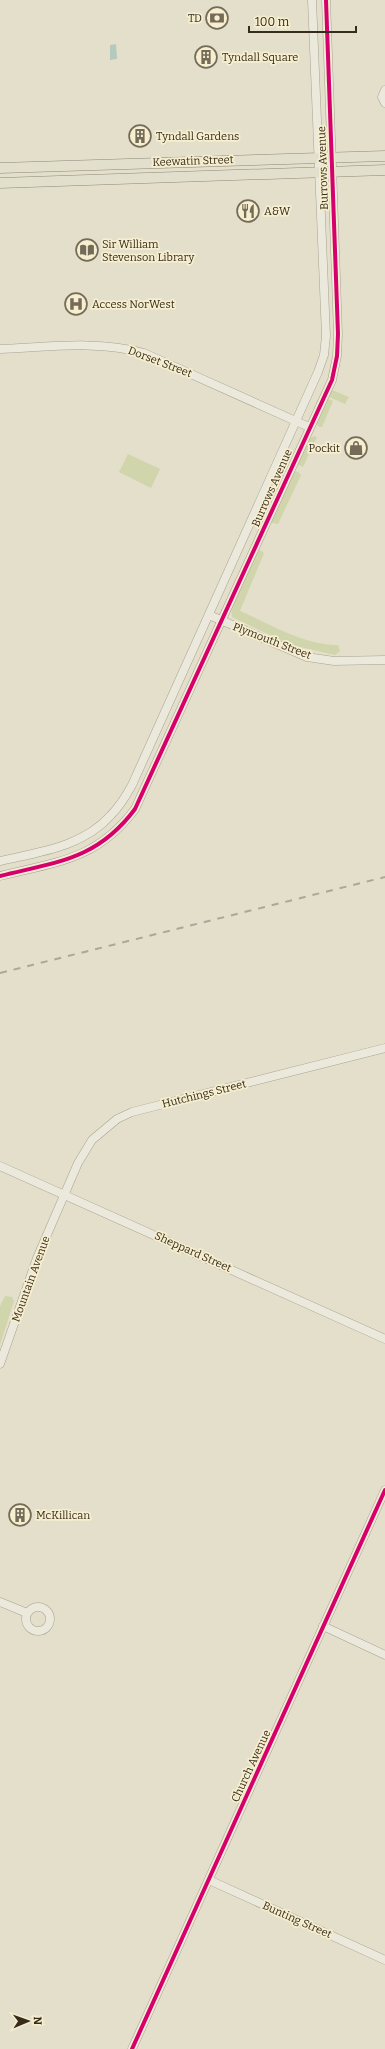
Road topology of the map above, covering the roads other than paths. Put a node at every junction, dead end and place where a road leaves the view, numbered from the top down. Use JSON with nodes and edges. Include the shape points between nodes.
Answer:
{"nodes":[{"id":1,"x":312,"y":0,"type":"edge"},
{"id":2,"x":326,"y":0,"type":"edge"},
{"id":3,"x":314,"y":62,"type":"junction"},
{"id":4,"x":329,"y":62,"type":"junction"},
{"id":5,"x":385,"y":90,"type":"edge"},
{"id":6,"x":385,"y":103,"type":"edge"},
{"id":7,"x":385,"y":156,"type":"edge"},
{"id":8,"x":318,"y":157,"type":"junction"},
{"id":9,"x":332,"y":158,"type":"junction"},
{"id":10,"x":0,"y":168,"type":"edge"},
{"id":11,"x":385,"y":170,"type":"edge"},
{"id":12,"x":318,"y":171,"type":"junction"},
{"id":13,"x":333,"y":172,"type":"junction"},
{"id":14,"x":0,"y":183,"type":"edge"},
{"id":15,"x":337,"y":289,"type":"junction"},
{"id":16,"x":324,"y":290,"type":"junction"},
{"id":17,"x":0,"y":349,"type":"edge"},
{"id":18,"x":297,"y":421,"type":"junction"},
{"id":19,"x":309,"y":428,"type":"junction"},
{"id":20,"x":209,"y":615,"type":"junction"},
{"id":21,"x":222,"y":621,"type":"junction"},
{"id":22,"x":385,"y":660,"type":"edge"},
{"id":23,"x":0,"y":861,"type":"edge"},
{"id":24,"x":0,"y":876,"type":"edge"},
{"id":25,"x":385,"y":1048,"type":"edge"},
{"id":26,"x":0,"y":1166,"type":"edge"},
{"id":27,"x":64,"y":1195,"type":"junction"},
{"id":28,"x":385,"y":1339,"type":"edge"},
{"id":29,"x":0,"y":1364,"type":"edge"},
{"id":30,"x":385,"y":1490,"type":"edge"},
{"id":31,"x":0,"y":1602,"type":"edge"},
{"id":32,"x":27,"y":1614,"type":"dead end"},
{"id":33,"x":323,"y":1626,"type":"junction"},
{"id":34,"x":385,"y":1655,"type":"edge"},
{"id":35,"x":209,"y":1880,"type":"junction"},
{"id":36,"x":385,"y":1960,"type":"edge"},
{"id":37,"x":132,"y":2049,"type":"edge"}],
"edges":[{"from":1,"to":3,"type":"street","name":"Burrows Avenue"},
{"from":2,"to":4,"type":"street","name":"Burrows Avenue"},
{"from":3,"to":4,"type":"street"},
{"from":3,"to":8,"type":"street","name":"Burrows Avenue"},
{"from":4,"to":9,"type":"street","name":"Burrows Avenue"},
{"from":5,"to":6,"type":"street","via":[[382,98]]},
{"from":7,"to":9,"type":"main road","name":"Keewatin Street"},
{"from":8,"to":9,"type":"main road","name":"Keewatin Street"},
{"from":8,"to":10,"type":"main road","name":"Keewatin Street"},
{"from":8,"to":12,"type":"street","name":"Burrows Avenue"},
{"from":9,"to":13,"type":"street","name":"Burrows Avenue"},
{"from":11,"to":13,"type":"main road","name":"Keewatin Street"},
{"from":12,"to":13,"type":"main road","name":"Keewatin Street"},
{"from":12,"to":14,"type":"main road","name":"Keewatin Street"},
{"from":12,"to":16,"type":"street","name":"Burrows Avenue"},
{"from":13,"to":15,"type":"street","name":"Burrows Avenue"},
{"from":15,"to":16,"type":"street"},
{"from":15,"to":19,"type":"street","name":"Burrows Avenue","via":[[337,356],[332,380]]},
{"from":16,"to":18,"type":"street","name":"Burrows Avenue","via":[[324,355]]},
{"from":17,"to":18,"type":"street","name":"Dorset Street","via":[[122,347],[144,354]]},
{"from":18,"to":19,"type":"street","name":"Dorset Street"},
{"from":18,"to":20,"type":"street","name":"Burrows Avenue"},
{"from":19,"to":21,"type":"street","name":"Burrows Avenue"},
{"from":20,"to":21,"type":"street","name":"Plymouth Street"},
{"from":20,"to":23,"type":"street","name":"Burrows Avenue","via":[[132,785],[111,816],[100,826],[57,848]]},
{"from":21,"to":22,"type":"street","name":"Plymouth Street","via":[[307,656],[334,661]]},
{"from":21,"to":24,"type":"street","name":"Burrows Avenue","via":[[144,793],[124,824],[94,847],[74,857]]},
{"from":25,"to":27,"type":"street","name":"Hutchings Street","via":[[132,1112],[117,1119],[92,1140],[78,1162]]},
{"from":26,"to":27,"type":"street","name":"Sheppard Street"},
{"from":27,"to":28,"type":"street","name":"Sheppard Street"},
{"from":27,"to":29,"type":"street","name":"Mountain Avenue","via":[[26,1288]]},
{"from":30,"to":33,"type":"street","name":"Church Avenue"},
{"from":31,"to":32,"type":"street"},
{"from":33,"to":34,"type":"street"},
{"from":33,"to":35,"type":"street","name":"Church Avenue"},
{"from":35,"to":36,"type":"street","name":"Bunting Street"},
{"from":35,"to":37,"type":"street","name":"Church Avenue"}]}
